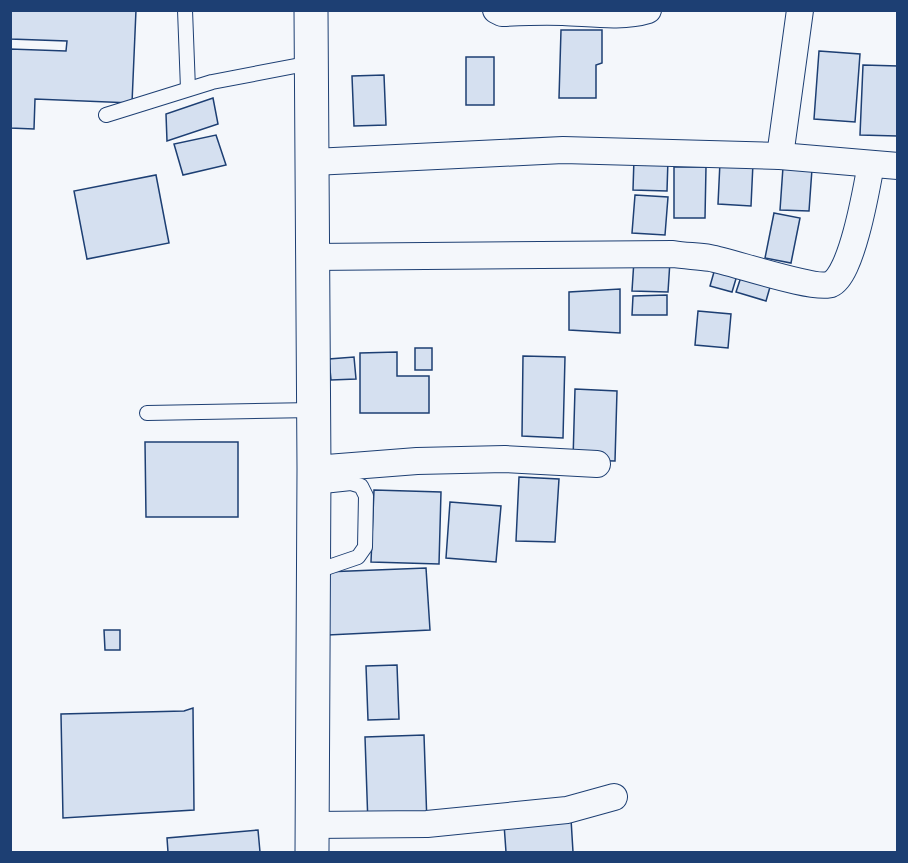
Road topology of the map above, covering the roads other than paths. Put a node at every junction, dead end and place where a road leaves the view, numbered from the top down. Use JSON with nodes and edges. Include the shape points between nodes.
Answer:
{"nodes":[{"id":1,"x":185,"y":10,"type":"edge"},
{"id":2,"x":311,"y":10,"type":"edge"},
{"id":3,"x":496,"y":10,"type":"edge"},
{"id":4,"x":648,"y":10,"type":"edge"},
{"id":5,"x":800,"y":10,"type":"edge"},
{"id":6,"x":311,"y":63,"type":"junction"},
{"id":7,"x":188,"y":89,"type":"junction"},
{"id":8,"x":106,"y":115,"type":"dead end"},
{"id":9,"x":780,"y":156,"type":"junction"},
{"id":10,"x":313,"y":162,"type":"junction"},
{"id":11,"x":871,"y":164,"type":"junction"},
{"id":12,"x":897,"y":165,"type":"edge"},
{"id":13,"x":312,"y":257,"type":"junction"},
{"id":14,"x":314,"y":410,"type":"junction"},
{"id":15,"x":147,"y":413,"type":"dead end"},
{"id":16,"x":597,"y":464,"type":"dead end"},
{"id":17,"x":314,"y":478,"type":"junction"},
{"id":18,"x":314,"y":572,"type":"junction"},
{"id":19,"x":614,"y":797,"type":"dead end"},
{"id":20,"x":312,"y":839,"type":"edge"}],
"edges":[{"from":1,"to":7,"type":"lane"},
{"from":2,"to":6,"type":"main road"},
{"from":3,"to":4,"type":"street","via":[[609,14]]},
{"from":5,"to":9,"type":"street"},
{"from":6,"to":7,"type":"lane"},
{"from":6,"to":10,"type":"main road"},
{"from":7,"to":8,"type":"lane"},
{"from":9,"to":10,"type":"street","via":[[563,150]]},
{"from":9,"to":11,"type":"street"},
{"from":10,"to":13,"type":"main road"},
{"from":11,"to":12,"type":"street"},
{"from":11,"to":13,"type":"street","via":[[860,221],[846,264],[831,285],[810,285],[710,258],[673,254]]},
{"from":13,"to":14,"type":"main road"},
{"from":14,"to":15,"type":"lane"},
{"from":14,"to":17,"type":"main road"},
{"from":16,"to":17,"type":"street","via":[[439,460]]},
{"from":17,"to":18,"type":"main road"},
{"from":17,"to":18,"type":"lane","via":[[361,486],[366,496],[364,550],[358,557]]},
{"from":18,"to":20,"type":"main road"},
{"from":19,"to":20,"type":"street","via":[[567,810]]}]}
